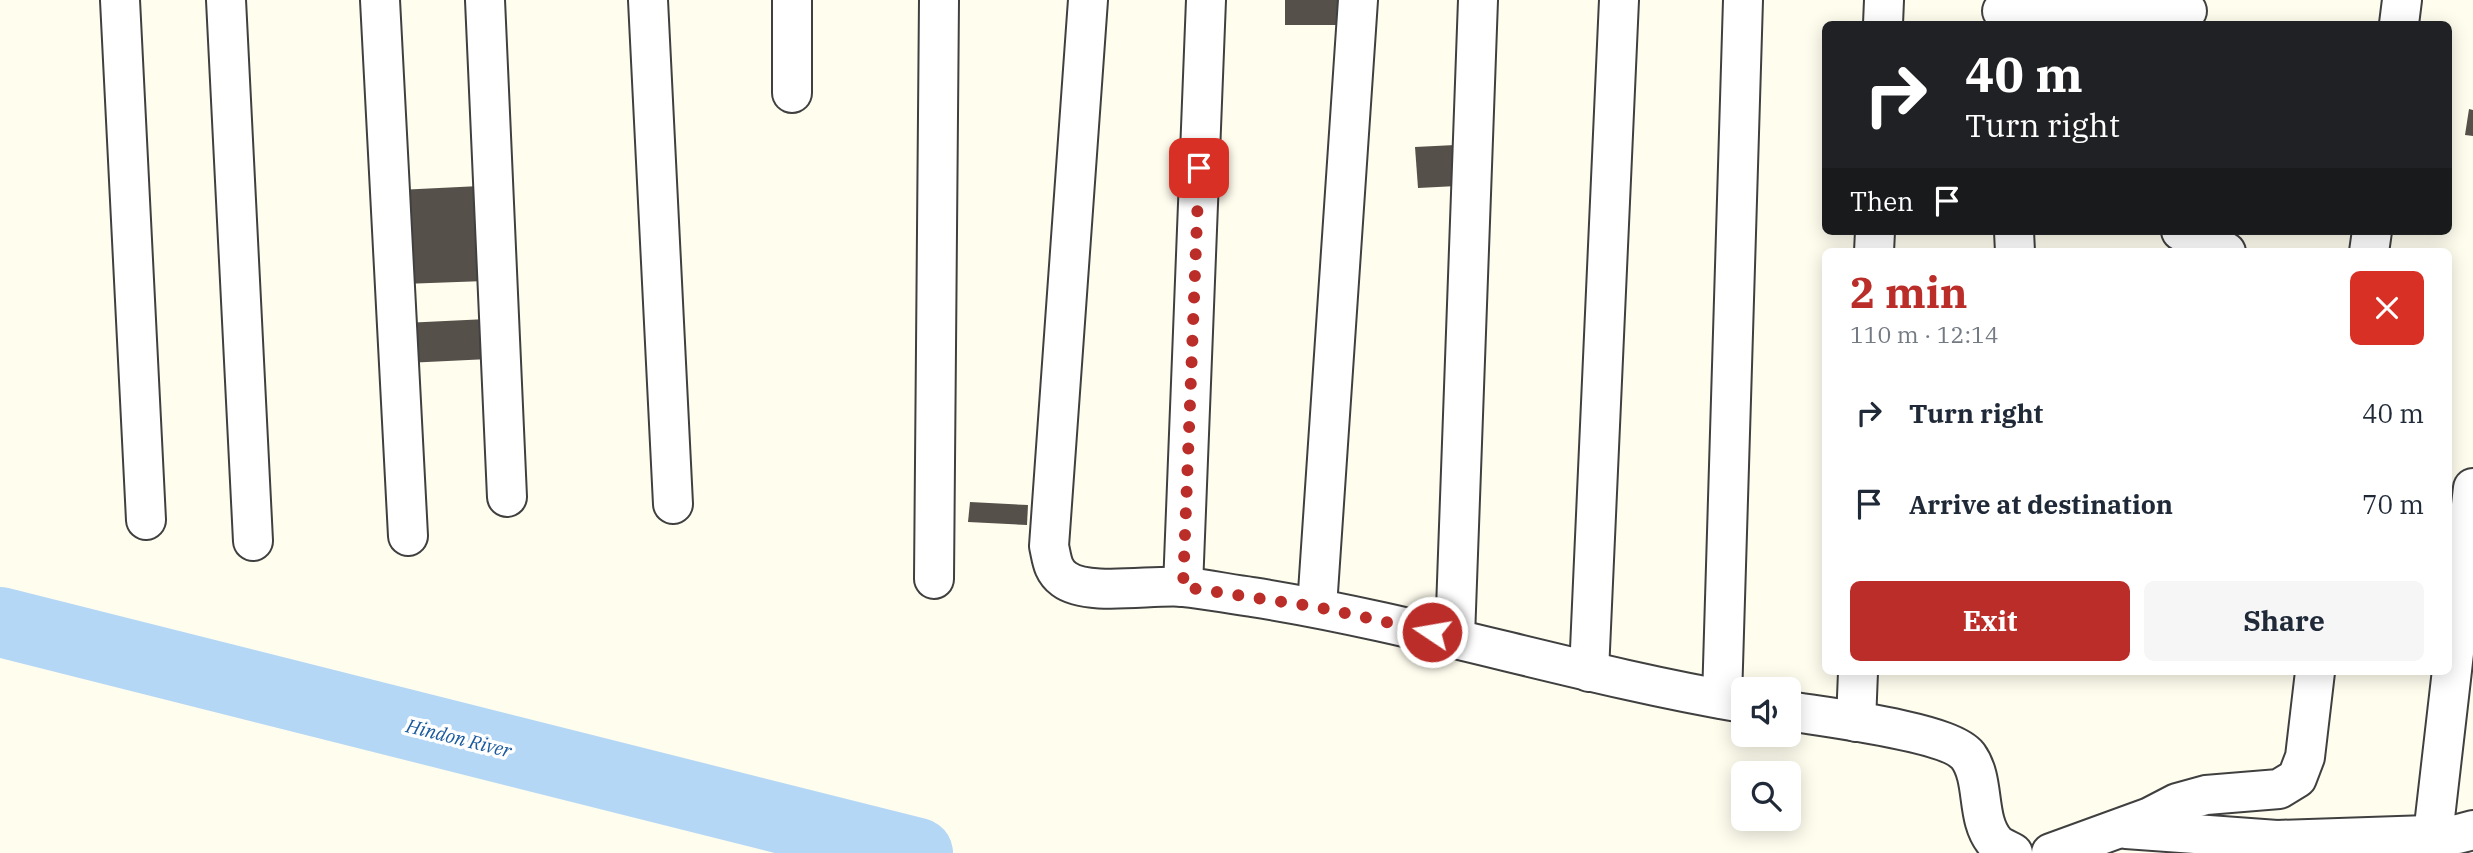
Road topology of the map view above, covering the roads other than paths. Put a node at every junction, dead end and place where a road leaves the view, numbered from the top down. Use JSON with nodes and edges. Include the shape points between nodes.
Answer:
{"nodes":[{"id":1,"x":226,"y":0,"type":"edge"},
{"id":2,"x":380,"y":0,"type":"edge"},
{"id":3,"x":485,"y":0,"type":"edge"},
{"id":4,"x":648,"y":0,"type":"edge"},
{"id":5,"x":792,"y":0,"type":"edge"},
{"id":6,"x":939,"y":0,"type":"edge"},
{"id":7,"x":1088,"y":0,"type":"edge"},
{"id":8,"x":1206,"y":0,"type":"edge"},
{"id":9,"x":1358,"y":0,"type":"edge"},
{"id":10,"x":1478,"y":0,"type":"edge"},
{"id":11,"x":1619,"y":0,"type":"edge"},
{"id":12,"x":1743,"y":0,"type":"edge"},
{"id":13,"x":1884,"y":0,"type":"edge"},
{"id":14,"x":2402,"y":0,"type":"edge"},
{"id":15,"x":129,"y":1,"type":"edge"},
{"id":16,"x":2002,"y":12,"type":"edge"},
{"id":17,"x":2187,"y":12,"type":"edge"},
{"id":18,"x":1883,"y":21,"type":"edge"},
{"id":19,"x":2399,"y":21,"type":"edge"},
{"id":20,"x":792,"y":93,"type":"dead end"},
{"id":21,"x":2190,"y":235,"type":"edge"},
{"id":22,"x":2217,"y":248,"type":"edge"},
{"id":23,"x":2473,"y":488,"type":"edge"},
{"id":24,"x":507,"y":497,"type":"dead end"},
{"id":25,"x":673,"y":504,"type":"dead end"},
{"id":26,"x":146,"y":520,"type":"dead end"},
{"id":27,"x":408,"y":536,"type":"dead end"},
{"id":28,"x":253,"y":541,"type":"dead end"},
{"id":29,"x":934,"y":579,"type":"dead end"},
{"id":30,"x":1183,"y":587,"type":"junction"},
{"id":31,"x":1317,"y":607,"type":"junction"},
{"id":32,"x":1455,"y":637,"type":"junction"},
{"id":33,"x":2452,"y":670,"type":"edge"},
{"id":34,"x":1589,"y":672,"type":"junction"},
{"id":35,"x":1858,"y":675,"type":"edge"},
{"id":36,"x":2315,"y":675,"type":"edge"},
{"id":37,"x":2451,"y":675,"type":"edge"},
{"id":38,"x":1732,"y":677,"type":"edge"},
{"id":39,"x":1731,"y":701,"type":"edge"},
{"id":40,"x":1801,"y":713,"type":"edge"},
{"id":41,"x":1856,"y":722,"type":"junction"},
{"id":42,"x":2117,"y":829,"type":"junction"},
{"id":43,"x":2473,"y":830,"type":"edge"},
{"id":44,"x":2433,"y":835,"type":"junction"},
{"id":45,"x":2013,"y":853,"type":"edge"},
{"id":46,"x":2051,"y":853,"type":"edge"}],
"edges":[{"from":1,"to":28,"type":"street"},
{"from":2,"to":27,"type":"street"},
{"from":3,"to":24,"type":"street"},
{"from":4,"to":25,"type":"street"},
{"from":5,"to":20,"type":"street"},
{"from":6,"to":29,"type":"street"},
{"from":7,"to":30,"type":"street","via":[[1049,546],[1054,569],[1065,580],[1086,587]]},
{"from":8,"to":30,"type":"street"},
{"from":9,"to":31,"type":"street"},
{"from":10,"to":32,"type":"street"},
{"from":11,"to":34,"type":"street"},
{"from":12,"to":38,"type":"street"},
{"from":13,"to":18,"type":"street"},
{"from":14,"to":19,"type":"street"},
{"from":15,"to":26,"type":"street"},
{"from":16,"to":17,"type":"street"},
{"from":21,"to":22,"type":"street"},
{"from":23,"to":33,"type":"street"},
{"from":30,"to":31,"type":"street"},
{"from":31,"to":32,"type":"street"},
{"from":32,"to":34,"type":"street"},
{"from":34,"to":39,"type":"street"},
{"from":35,"to":41,"type":"street"},
{"from":36,"to":42,"type":"street","via":[[2305,757],[2297,778],[2279,789],[2206,795],[2177,803]]},
{"from":37,"to":44,"type":"street"},
{"from":40,"to":41,"type":"street"},
{"from":41,"to":45,"type":"street","via":[[1955,745],[1968,756],[1976,774],[1984,820],[1996,844]]},
{"from":42,"to":44,"type":"street","via":[[2277,840]]},
{"from":42,"to":46,"type":"street"},
{"from":43,"to":44,"type":"street"}]}
